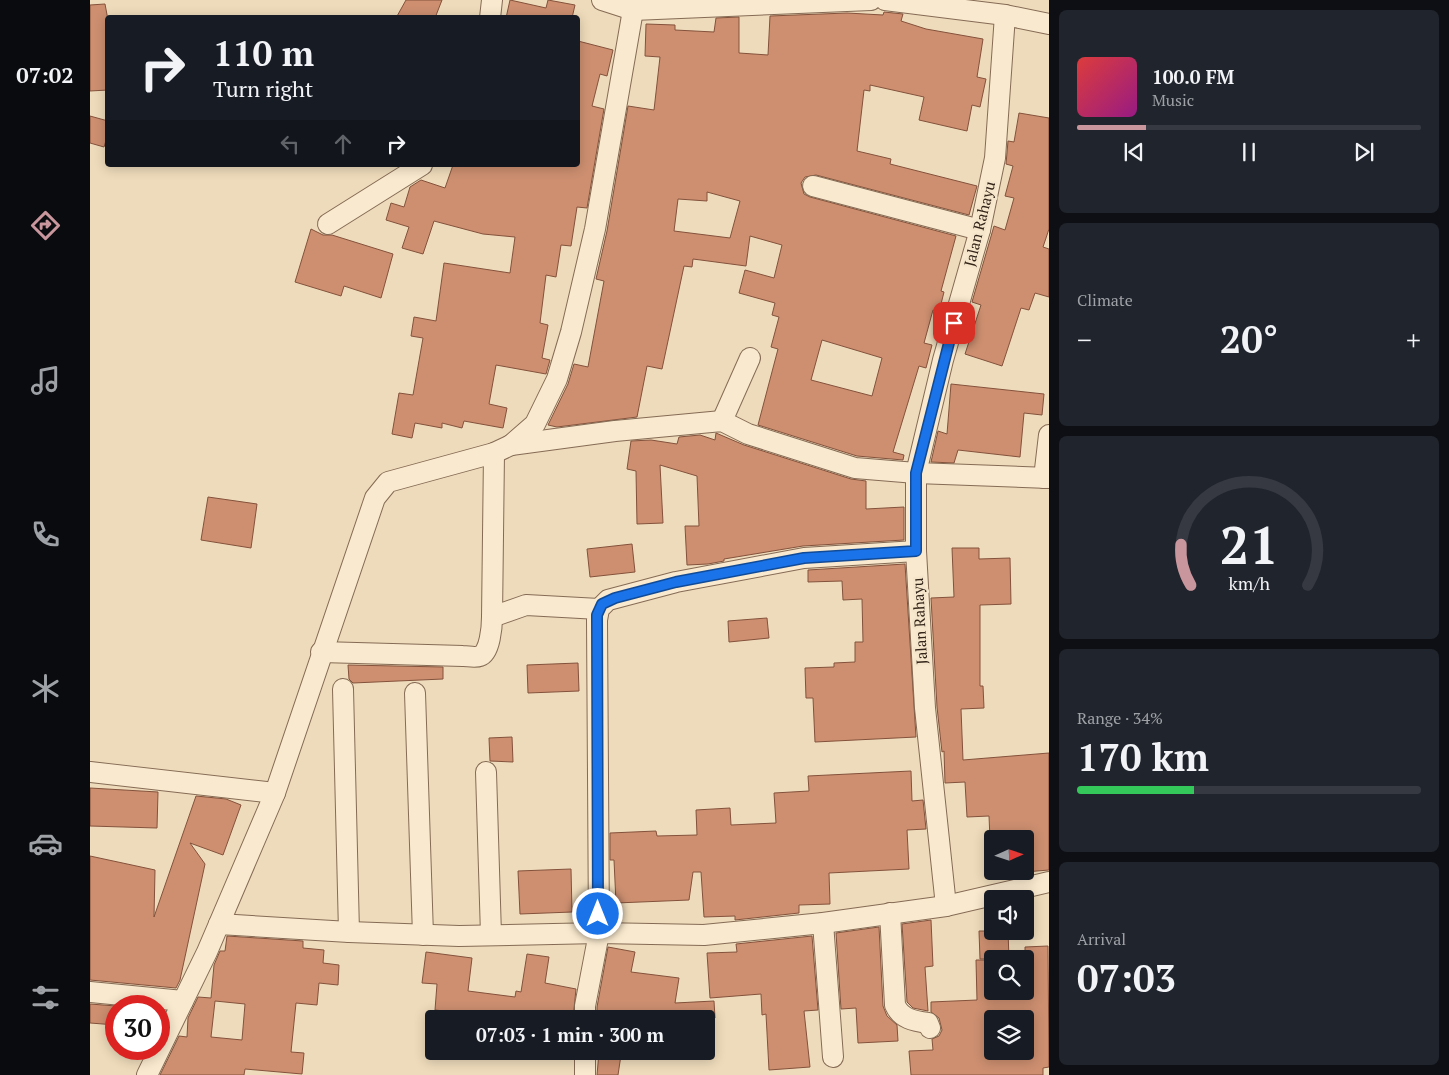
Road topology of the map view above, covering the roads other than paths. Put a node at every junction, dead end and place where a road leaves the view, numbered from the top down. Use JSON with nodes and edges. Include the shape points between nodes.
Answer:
{"nodes":[{"id":1,"x":492,"y":0,"type":"edge"},
{"id":2,"x":602,"y":0,"type":"edge"},
{"id":3,"x":872,"y":0,"type":"edge"},
{"id":4,"x":885,"y":0,"type":"edge"},
{"id":5,"x":633,"y":10,"type":"junction"},
{"id":6,"x":490,"y":15,"type":"edge"},
{"id":7,"x":1005,"y":15,"type":"junction"},
{"id":8,"x":1049,"y":24,"type":"edge"},
{"id":9,"x":419,"y":167,"type":"edge"},
{"id":10,"x":813,"y":186,"type":"dead end"},
{"id":11,"x":328,"y":224,"type":"dead end"},
{"id":12,"x":980,"y":230,"type":"junction"},
{"id":13,"x":750,"y":358,"type":"dead end"},
{"id":14,"x":722,"y":421,"type":"junction"},
{"id":15,"x":1049,"y":435,"type":"edge"},
{"id":16,"x":503,"y":449,"type":"junction"},
{"id":17,"x":916,"y":473,"type":"junction"},
{"id":18,"x":1047,"y":478,"type":"edge"},
{"id":19,"x":916,"y":551,"type":"junction"},
{"id":20,"x":599,"y":609,"type":"junction"},
{"id":21,"x":492,"y":617,"type":"junction"},
{"id":22,"x":322,"y":652,"type":"junction"},
{"id":23,"x":343,"y":689,"type":"dead end"},
{"id":24,"x":416,"y":693,"type":"dead end"},
{"id":25,"x":90,"y":772,"type":"edge"},
{"id":26,"x":486,"y":772,"type":"dead end"},
{"id":27,"x":275,"y":793,"type":"junction"},
{"id":28,"x":1049,"y":882,"type":"edge"},
{"id":29,"x":946,"y":906,"type":"junction"},
{"id":30,"x":890,"y":913,"type":"junction"},
{"id":31,"x":823,"y":923,"type":"junction"},
{"id":32,"x":219,"y":924,"type":"junction"},
{"id":33,"x":349,"y":932,"type":"junction"},
{"id":34,"x":599,"y":933,"type":"junction"},
{"id":35,"x":423,"y":935,"type":"junction"},
{"id":36,"x":491,"y":935,"type":"junction"},
{"id":37,"x":90,"y":992,"type":"edge"},
{"id":38,"x":183,"y":1001,"type":"junction"},
{"id":39,"x":585,"y":1010,"type":"edge"},
{"id":40,"x":930,"y":1028,"type":"dead end"},
{"id":41,"x":833,"y":1057,"type":"dead end"},
{"id":42,"x":584,"y":1060,"type":"edge"},
{"id":43,"x":147,"y":1075,"type":"edge"},
{"id":44,"x":584,"y":1075,"type":"edge"}],
"edges":[{"from":1,"to":6,"type":"street"},
{"from":2,"to":5,"type":"street"},
{"from":3,"to":5,"type":"street"},
{"from":4,"to":7,"type":"street"},
{"from":5,"to":16,"type":"street","via":[[595,229],[571,332],[557,379],[535,424]]},
{"from":7,"to":8,"type":"street"},
{"from":7,"to":12,"type":"street","name":"Jalan Rahayu","via":[[995,158]]},
{"from":9,"to":11,"type":"street"},
{"from":10,"to":12,"type":"street"},
{"from":12,"to":17,"type":"street","name":"Jalan Rahayu"},
{"from":13,"to":14,"type":"street"},
{"from":14,"to":16,"type":"street","via":[[614,431]]},
{"from":14,"to":17,"type":"street","via":[[748,434],[855,468]]},
{"from":15,"to":18,"type":"street"},
{"from":16,"to":21,"type":"street"},
{"from":16,"to":22,"type":"street","via":[[388,482],[369,512]]},
{"from":17,"to":18,"type":"street"},
{"from":17,"to":19,"type":"street","name":"Jalan Rahayu"},
{"from":19,"to":20,"type":"street","via":[[804,558],[676,582],[608,600]]},
{"from":19,"to":29,"type":"street","name":"Jalan Rahayu","via":[[925,708]]},
{"from":20,"to":21,"type":"street","via":[[526,606]]},
{"from":20,"to":34,"type":"street"},
{"from":21,"to":22,"type":"street","via":[[489,641],[480,656]]},
{"from":22,"to":27,"type":"street"},
{"from":23,"to":33,"type":"street"},
{"from":24,"to":35,"type":"street"},
{"from":25,"to":27,"type":"street"},
{"from":26,"to":36,"type":"street"},
{"from":27,"to":32,"type":"street"},
{"from":28,"to":29,"type":"street"},
{"from":29,"to":30,"type":"street"},
{"from":30,"to":31,"type":"street"},
{"from":30,"to":40,"type":"street","via":[[895,1005],[903,1017],[928,1023]]},
{"from":31,"to":34,"type":"street","via":[[704,935]]},
{"from":31,"to":41,"type":"street"},
{"from":32,"to":33,"type":"street"},
{"from":32,"to":38,"type":"street"},
{"from":33,"to":35,"type":"street"},
{"from":34,"to":36,"type":"street"},
{"from":34,"to":39,"type":"street"},
{"from":35,"to":36,"type":"street"},
{"from":37,"to":38,"type":"street"},
{"from":38,"to":43,"type":"street"},
{"from":42,"to":44,"type":"street"}]}
